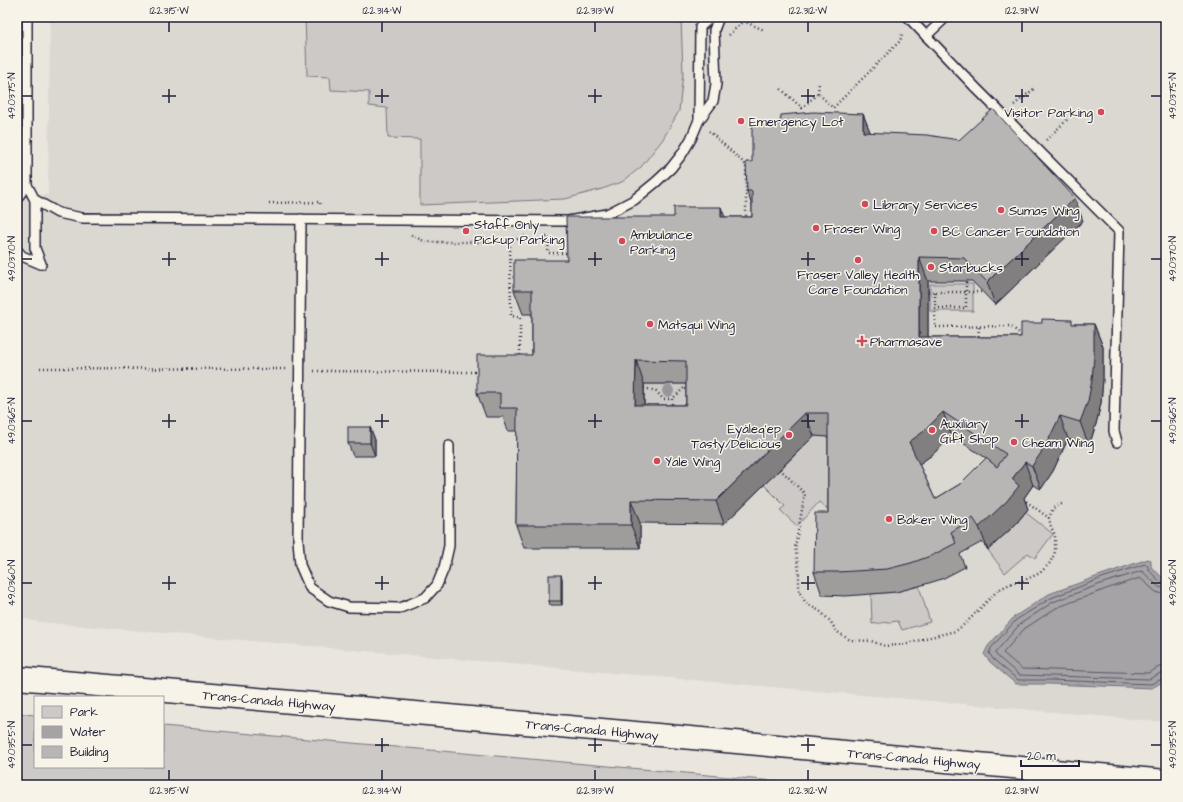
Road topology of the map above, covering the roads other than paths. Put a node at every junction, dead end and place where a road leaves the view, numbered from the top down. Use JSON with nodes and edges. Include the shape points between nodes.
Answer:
{"nodes":[{"id":1,"x":27,"y":17,"type":"edge"},
{"id":2,"x":700,"y":17,"type":"edge"},
{"id":3,"x":711,"y":17,"type":"edge"},
{"id":4,"x":719,"y":17,"type":"edge"},
{"id":5,"x":908,"y":17,"type":"edge"},
{"id":6,"x":946,"y":17,"type":"edge"},
{"id":7,"x":700,"y":27,"type":"junction"},
{"id":8,"x":926,"y":36,"type":"junction"},
{"id":9,"x":699,"y":120,"type":"junction"},
{"id":10,"x":27,"y":185,"type":"junction"},
{"id":11,"x":17,"y":198,"type":"edge"},
{"id":12,"x":35,"y":200,"type":"junction"},
{"id":13,"x":301,"y":219,"type":"junction"},
{"id":14,"x":17,"y":250,"type":"edge"},
{"id":15,"x":1117,"y":442,"type":"dead end"},
{"id":16,"x":449,"y":446,"type":"dead end"},
{"id":17,"x":17,"y":678,"type":"edge"},
{"id":18,"x":1166,"y":781,"type":"edge"}],
"edges":[{"from":1,"to":10,"type":"lane"},
{"from":2,"to":7,"type":"lane"},
{"from":3,"to":7,"type":"lane"},
{"from":4,"to":9,"type":"lane","via":[[714,30],[716,84],[713,101]]},
{"from":5,"to":8,"type":"lane"},
{"from":6,"to":8,"type":"lane"},
{"from":7,"to":9,"type":"lane"},
{"from":8,"to":15,"type":"lane","via":[[1119,231],[1114,431]]},
{"from":9,"to":13,"type":"lane","via":[[691,139],[671,168],[634,200],[607,214],[568,221]]},
{"from":10,"to":11,"type":"lane"},
{"from":10,"to":12,"type":"lane"},
{"from":12,"to":13,"type":"lane","via":[[58,213],[82,218]]},
{"from":12,"to":14,"type":"lane","via":[[35,248],[41,264],[22,256]]},
{"from":13,"to":16,"type":"lane","via":[[298,540],[300,565],[310,588],[329,601],[349,607],[400,608],[425,598],[437,585],[449,546]]},
{"from":17,"to":18,"type":"highway","name":"Trans-Canada Highway"}]}
